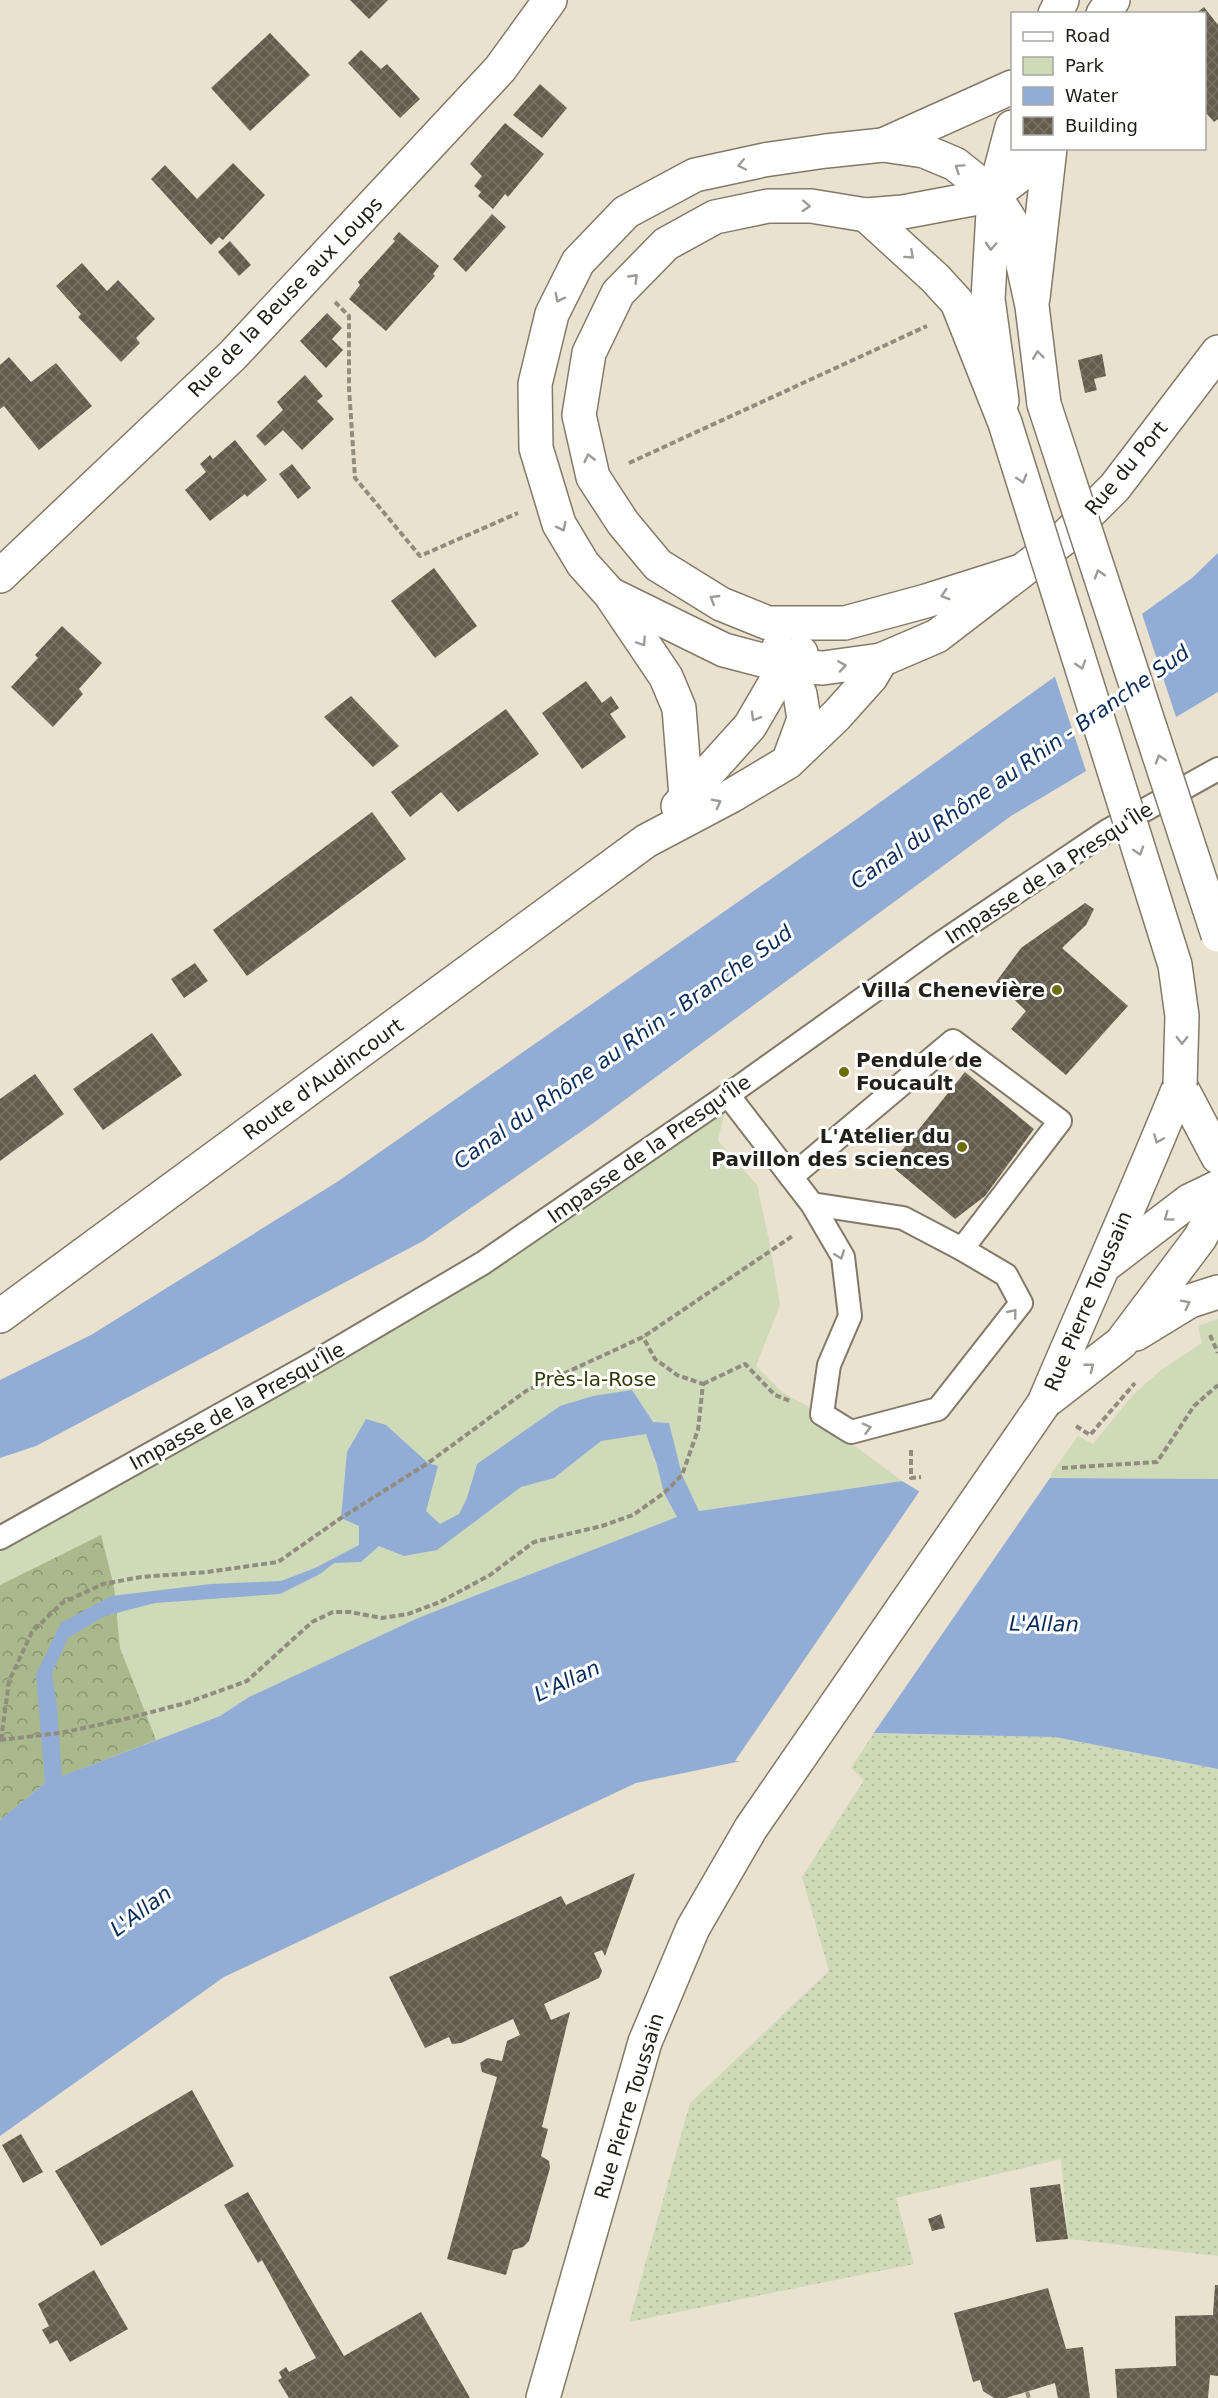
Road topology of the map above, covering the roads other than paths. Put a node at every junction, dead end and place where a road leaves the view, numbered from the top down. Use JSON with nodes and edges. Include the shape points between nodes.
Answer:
{"nodes":[{"id":1,"x":550,"y":0,"type":"edge"},
{"id":2,"x":1011,"y":87,"type":"edge"},
{"id":3,"x":1011,"y":131,"type":"edge"},
{"id":4,"x":883,"y":145,"type":"junction"},
{"id":5,"x":1038,"y":150,"type":"edge"},
{"id":6,"x":1050,"y":150,"type":"edge"},
{"id":7,"x":994,"y":195,"type":"junction"},
{"id":8,"x":866,"y":215,"type":"junction"},
{"id":9,"x":1032,"y":306,"type":"junction"},
{"id":10,"x":1218,"y":352,"type":"edge"},
{"id":11,"x":1005,"y":423,"type":"junction"},
{"id":12,"x":1021,"y":571,"type":"junction"},
{"id":13,"x":0,"y":576,"type":"edge"},
{"id":14,"x":610,"y":594,"type":"junction"},
{"id":15,"x":768,"y":623,"type":"junction"},
{"id":16,"x":845,"y":623,"type":"junction"},
{"id":17,"x":881,"y":660,"type":"junction"},
{"id":18,"x":785,"y":666,"type":"junction"},
{"id":19,"x":788,"y":762,"type":"junction"},
{"id":20,"x":1218,"y":769,"type":"edge"},
{"id":21,"x":686,"y":796,"type":"junction"},
{"id":22,"x":646,"y":841,"type":"junction"},
{"id":23,"x":1218,"y":935,"type":"edge"},
{"id":24,"x":1180,"y":1085,"type":"junction"},
{"id":25,"x":728,"y":1095,"type":"junction"},
{"id":26,"x":1218,"y":1157,"type":"edge"},
{"id":27,"x":791,"y":1177,"type":"junction"},
{"id":28,"x":1218,"y":1187,"type":"edge"},
{"id":29,"x":1218,"y":1204,"type":"edge"},
{"id":30,"x":816,"y":1210,"type":"junction"},
{"id":31,"x":962,"y":1249,"type":"junction"},
{"id":32,"x":1100,"y":1269,"type":"junction"},
{"id":33,"x":1218,"y":1292,"type":"edge"},
{"id":34,"x":0,"y":1316,"type":"edge"},
{"id":35,"x":1121,"y":1343,"type":"junction"},
{"id":36,"x":1044,"y":1403,"type":"junction"},
{"id":37,"x":0,"y":1538,"type":"edge"},
{"id":38,"x":543,"y":2398,"type":"edge"}],
"edges":[{"from":1,"to":13,"type":"main road","name":"Rue de la Beuse aux Loups","via":[[500,69],[233,356]]},
{"from":2,"to":4,"type":"main road"},
{"from":3,"to":7,"type":"main road"},
{"from":7,"to":4,"type":"main road","one_way":true,"via":[[954,164],[924,151]]},
{"from":4,"to":14,"type":"main road","one_way":true,"via":[[765,160],[695,175],[626,212],[578,262],[552,314],[535,384],[536,448],[559,524],[583,564]]},
{"from":5,"to":7,"type":"main road","via":[[1029,168]]},
{"from":6,"to":9,"type":"main road"},
{"from":7,"to":8,"type":"main road"},
{"from":7,"to":9,"type":"main road","via":[[1015,228]]},
{"from":7,"to":11,"type":"main road","one_way":true,"via":[[988,299]]},
{"from":8,"to":11,"type":"main road","one_way":true,"via":[[957,302]]},
{"from":15,"to":8,"type":"main road","one_way":true,"via":[[722,604],[658,565],[623,523],[593,477],[579,415],[589,352],[618,293],[666,244],[715,217],[768,206],[811,206]]},
{"from":23,"to":9,"type":"main road","one_way":true,"bridge":true,"via":[[1044,404]]},
{"from":10,"to":12,"type":"main road","name":"Rue du Port","via":[[1115,487],[1062,540]]},
{"from":11,"to":24,"type":"main road","one_way":true,"bridge":true,"via":[[1175,965],[1182,1016]]},
{"from":12,"to":16,"type":"main road","one_way":true},
{"from":12,"to":17,"type":"main road","name":"Rue du Port","via":[[937,636]]},
{"from":14,"to":18,"type":"main road","name":"Rue du Port","via":[[724,650]]},
{"from":14,"to":21,"type":"main road","one_way":true,"via":[[666,677],[679,708]]},
{"from":15,"to":16,"type":"main road"},
{"from":15,"to":18,"type":"main road"},
{"from":16,"to":18,"type":"main road"},
{"from":18,"to":17,"type":"main road","name":"Rue du Port","one_way":true,"via":[[823,668]]},
{"from":17,"to":19,"type":"main road","via":[[836,716]]},
{"from":18,"to":19,"type":"main road","via":[[800,694],[804,719]]},
{"from":18,"to":21,"type":"main road","one_way":true,"via":[[750,726]]},
{"from":22,"to":19,"type":"main road","one_way":true},
{"from":20,"to":25,"type":"lane","name":"Impasse de la Presqu'Île","via":[[1107,831],[938,945]]},
{"from":21,"to":22,"type":"main road"},
{"from":22,"to":34,"type":"main road","name":"Route d'Audincourt"},
{"from":24,"to":26,"type":"main road"},
{"from":24,"to":32,"type":"main road","name":"Rue Pierre Toussain","one_way":true},
{"from":25,"to":27,"type":"lane"},
{"from":25,"to":37,"type":"lane","name":"Impasse de la Presqu'Île","via":[[483,1263]]},
{"from":27,"to":30,"type":"lane"},
{"from":27,"to":31,"type":"lane","via":[[952,1041],[1060,1121]]},
{"from":28,"to":32,"type":"main road","one_way":true,"via":[[1180,1208]]},
{"from":29,"to":35,"type":"main road","name":"Rue Pierre Toussain","via":[[1200,1238]]},
{"from":30,"to":31,"type":"lane","via":[[903,1218]]},
{"from":30,"to":31,"type":"lane","one_way":true,"via":[[843,1257],[850,1316],[829,1365],[822,1414],[851,1432],[938,1409],[1020,1303],[1006,1275]]},
{"from":32,"to":36,"type":"main road","name":"Rue Pierre Toussain"},
{"from":35,"to":33,"type":"main road","one_way":true,"via":[[1190,1301]]},
{"from":36,"to":35,"type":"main road","name":"Rue Pierre Toussain","one_way":true},
{"from":36,"to":38,"type":"main road","name":"Rue Pierre Toussain","bridge":true,"via":[[752,1828],[693,1928],[645,2042]]}]}
